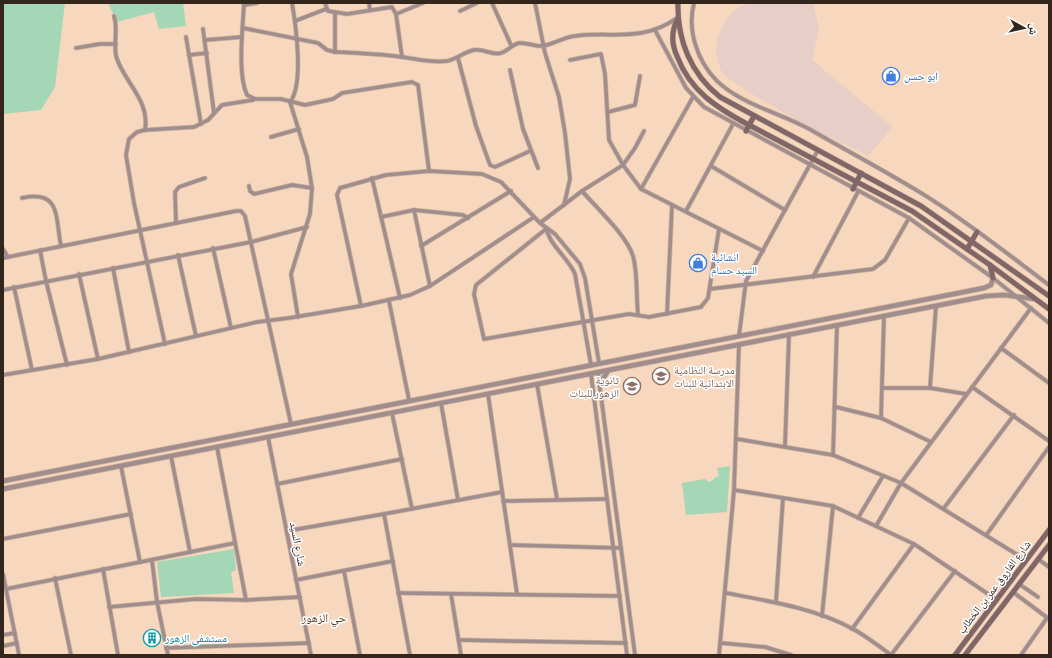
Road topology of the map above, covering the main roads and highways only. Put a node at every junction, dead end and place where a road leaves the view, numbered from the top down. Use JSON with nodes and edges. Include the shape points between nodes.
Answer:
{"nodes":[{"id":1,"x":678,"y":3,"type":"edge"},
{"id":2,"x":678,"y":18,"type":"junction"},
{"id":3,"x":754,"y":116,"type":"junction"},
{"id":4,"x":747,"y":128,"type":"junction"},
{"id":5,"x":861,"y":173,"type":"junction"},
{"id":6,"x":857,"y":182,"type":"junction"},
{"id":7,"x":856,"y":191,"type":"road end"},
{"id":8,"x":977,"y":232,"type":"road end"},
{"id":9,"x":972,"y":240,"type":"junction"},
{"id":10,"x":967,"y":249,"type":"junction"},
{"id":11,"x":990,"y":264,"type":"junction"},
{"id":12,"x":993,"y":278,"type":"road end"},
{"id":13,"x":1049,"y":296,"type":"edge"},
{"id":14,"x":1042,"y":304,"type":"junction"},
{"id":15,"x":1049,"y":310,"type":"edge"},
{"id":16,"x":1049,"y":530,"type":"edge"},
{"id":17,"x":1049,"y":545,"type":"edge"},
{"id":18,"x":1023,"y":565,"type":"junction"},
{"id":19,"x":1029,"y":570,"type":"junction"},
{"id":20,"x":955,"y":655,"type":"edge"},
{"id":21,"x":965,"y":655,"type":"edge"}],
"edges":[{"from":1,"to":2,"type":"main road"},
{"from":2,"to":3,"type":"main road","via":[[684,48],[699,75],[720,97]]},
{"from":2,"to":4,"type":"main road","via":[[672,31],[672,41],[687,78],[707,100]]},
{"from":3,"to":4,"type":"main road"},
{"from":3,"to":5,"type":"main road"},
{"from":4,"to":6,"type":"main road"},
{"from":5,"to":6,"type":"main road"},
{"from":5,"to":9,"type":"main road","via":[[921,206]]},
{"from":6,"to":7,"type":"main road"},
{"from":6,"to":10,"type":"main road","via":[[912,211]]},
{"from":8,"to":9,"type":"main road"},
{"from":9,"to":10,"type":"main road"},
{"from":9,"to":13,"type":"main road"},
{"from":10,"to":11,"type":"main road"},
{"from":11,"to":12,"type":"main road"},
{"from":11,"to":14,"type":"main road"},
{"from":13,"to":14,"type":"main road"},
{"from":14,"to":15,"type":"main road"},
{"from":16,"to":18,"type":"main road","name":"شارع الفاروق عمر بن الخطاب"},
{"from":17,"to":19,"type":"main road"},
{"from":18,"to":19,"type":"main road"},
{"from":18,"to":20,"type":"main road","name":"شارع الفاروق عمر بن الخطاب"},
{"from":19,"to":21,"type":"main road"}]}
